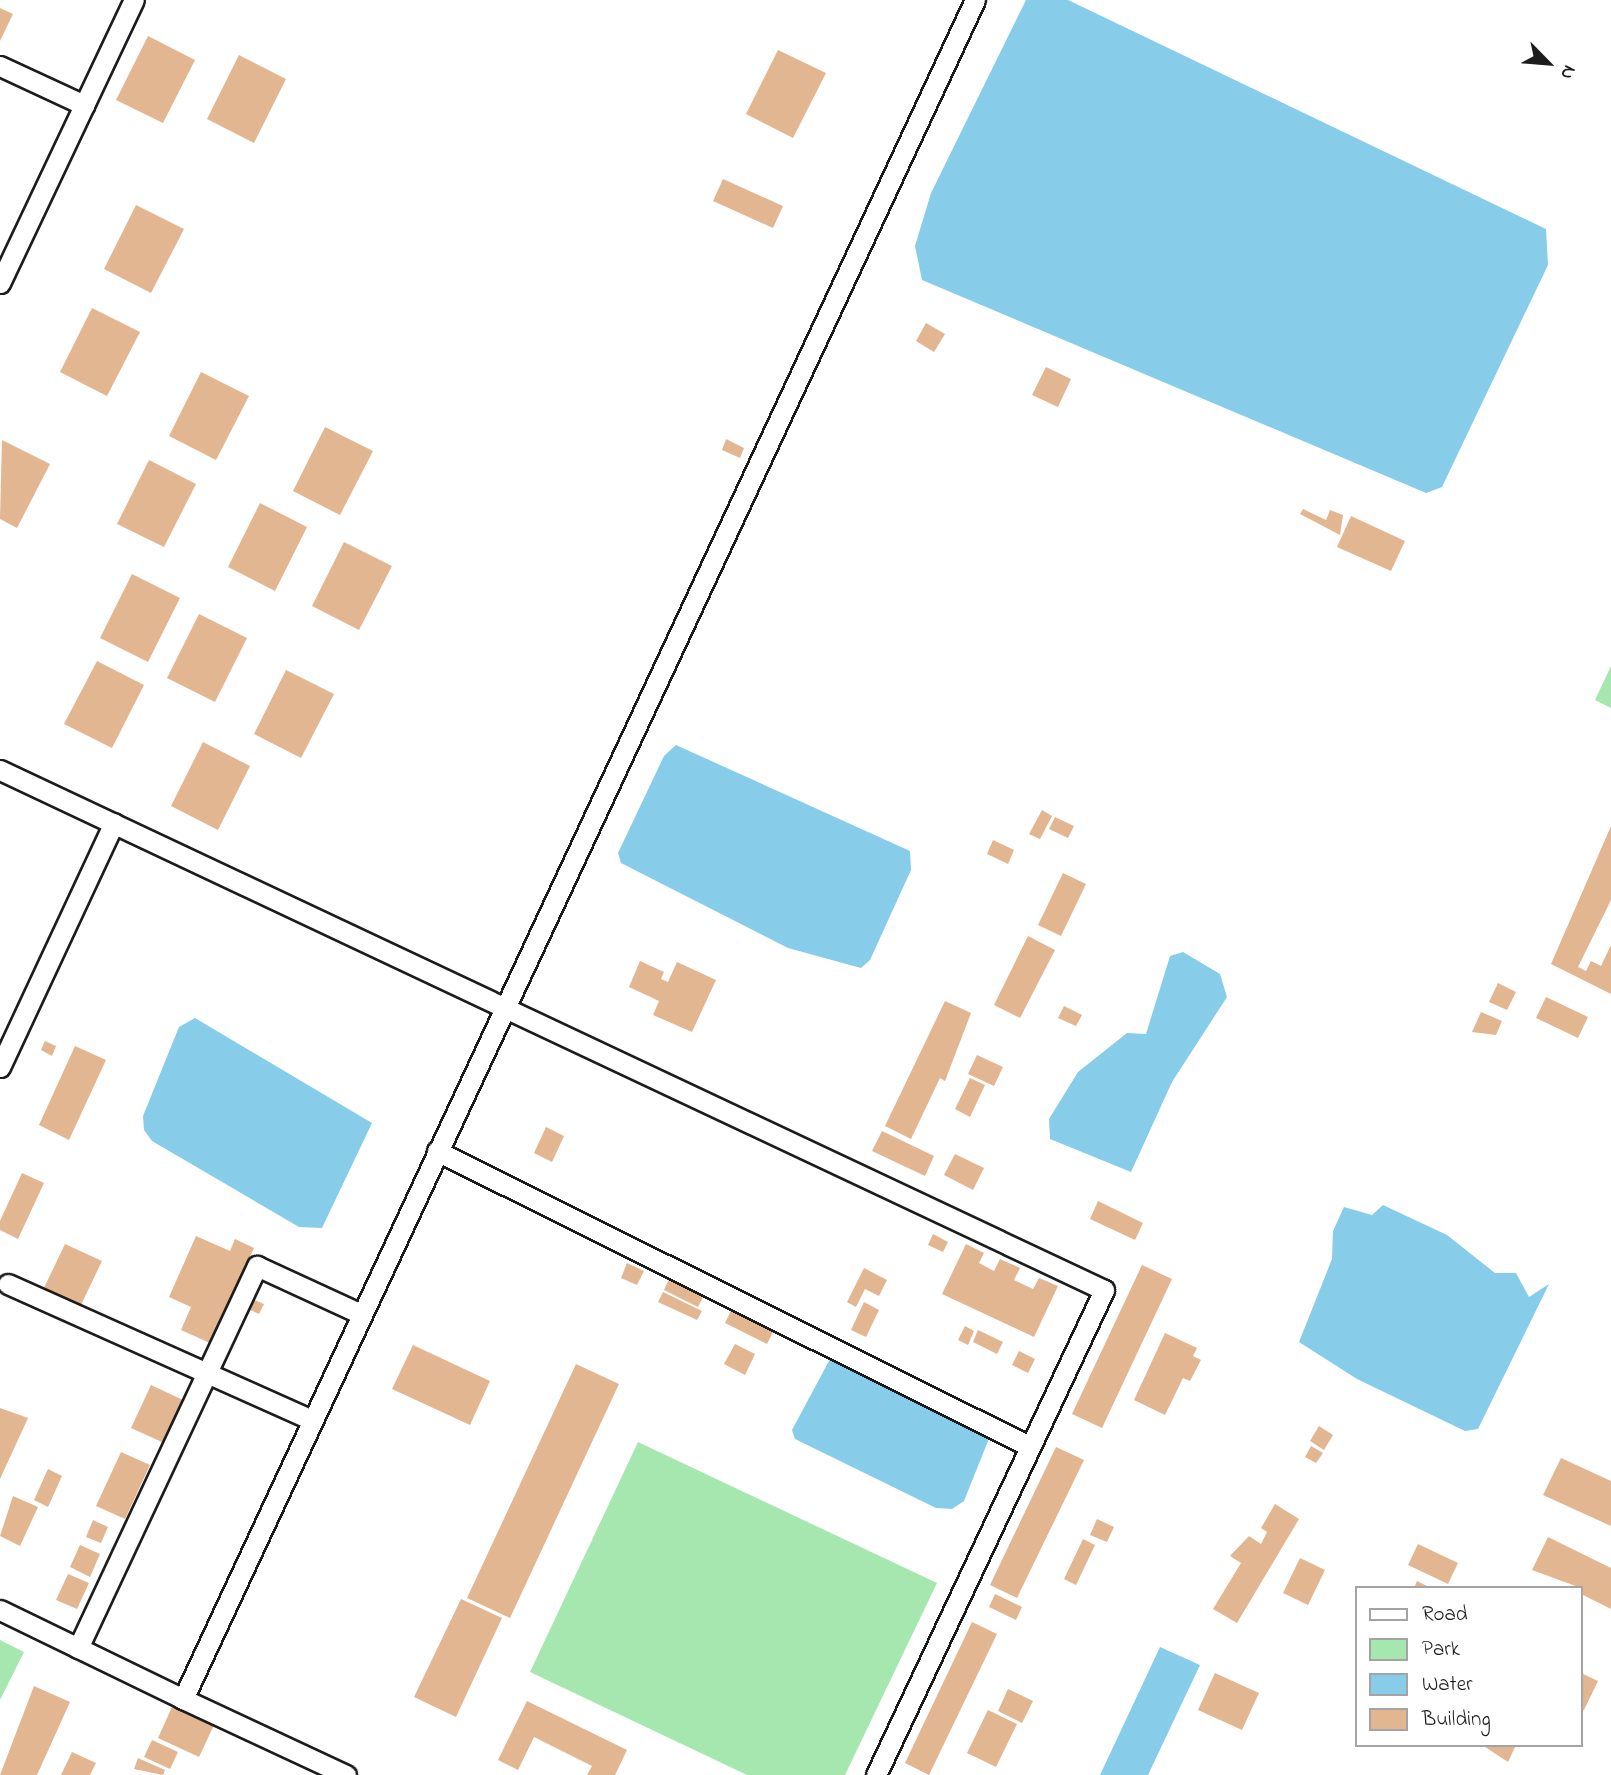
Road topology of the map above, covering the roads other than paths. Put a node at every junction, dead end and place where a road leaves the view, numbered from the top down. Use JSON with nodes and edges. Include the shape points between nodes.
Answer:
{"nodes":[{"id":1,"x":134,"y":0,"type":"edge"},
{"id":2,"x":975,"y":0,"type":"edge"},
{"id":3,"x":0,"y":66,"type":"edge"},
{"id":4,"x":84,"y":105,"type":"junction"},
{"id":5,"x":0,"y":283,"type":"edge"},
{"id":6,"x":0,"y":770,"type":"edge"},
{"id":7,"x":114,"y":823,"type":"junction"},
{"id":8,"x":505,"y":1007,"type":"junction"},
{"id":9,"x":0,"y":1067,"type":"edge"},
{"id":10,"x":437,"y":1151,"type":"junction"},
{"id":11,"x":8,"y":1284,"type":"dead end"},
{"id":12,"x":361,"y":1314,"type":"junction"},
{"id":13,"x":207,"y":1373,"type":"junction"},
{"id":14,"x":312,"y":1420,"type":"junction"},
{"id":15,"x":1029,"y":1447,"type":"junction"},
{"id":16,"x":0,"y":1610,"type":"edge"},
{"id":17,"x":78,"y":1648,"type":"junction"},
{"id":18,"x":183,"y":1699,"type":"junction"},
{"id":19,"x":346,"y":1775,"type":"edge"},
{"id":20,"x":876,"y":1775,"type":"edge"}],
"edges":[{"from":1,"to":4,"type":"street"},
{"from":2,"to":8,"type":"street"},
{"from":3,"to":4,"type":"street"},
{"from":4,"to":5,"type":"street"},
{"from":6,"to":7,"type":"street"},
{"from":7,"to":8,"type":"street"},
{"from":7,"to":9,"type":"street"},
{"from":8,"to":10,"type":"street"},
{"from":8,"to":15,"type":"street","via":[[1104,1290]]},
{"from":10,"to":12,"type":"street"},
{"from":10,"to":15,"type":"street"},
{"from":11,"to":13,"type":"street"},
{"from":12,"to":13,"type":"street","via":[[257,1266]]},
{"from":12,"to":14,"type":"street"},
{"from":13,"to":14,"type":"street"},
{"from":13,"to":17,"type":"street"},
{"from":14,"to":18,"type":"street"},
{"from":15,"to":20,"type":"street"},
{"from":16,"to":17,"type":"street"},
{"from":17,"to":18,"type":"street"},
{"from":18,"to":19,"type":"street"}]}
